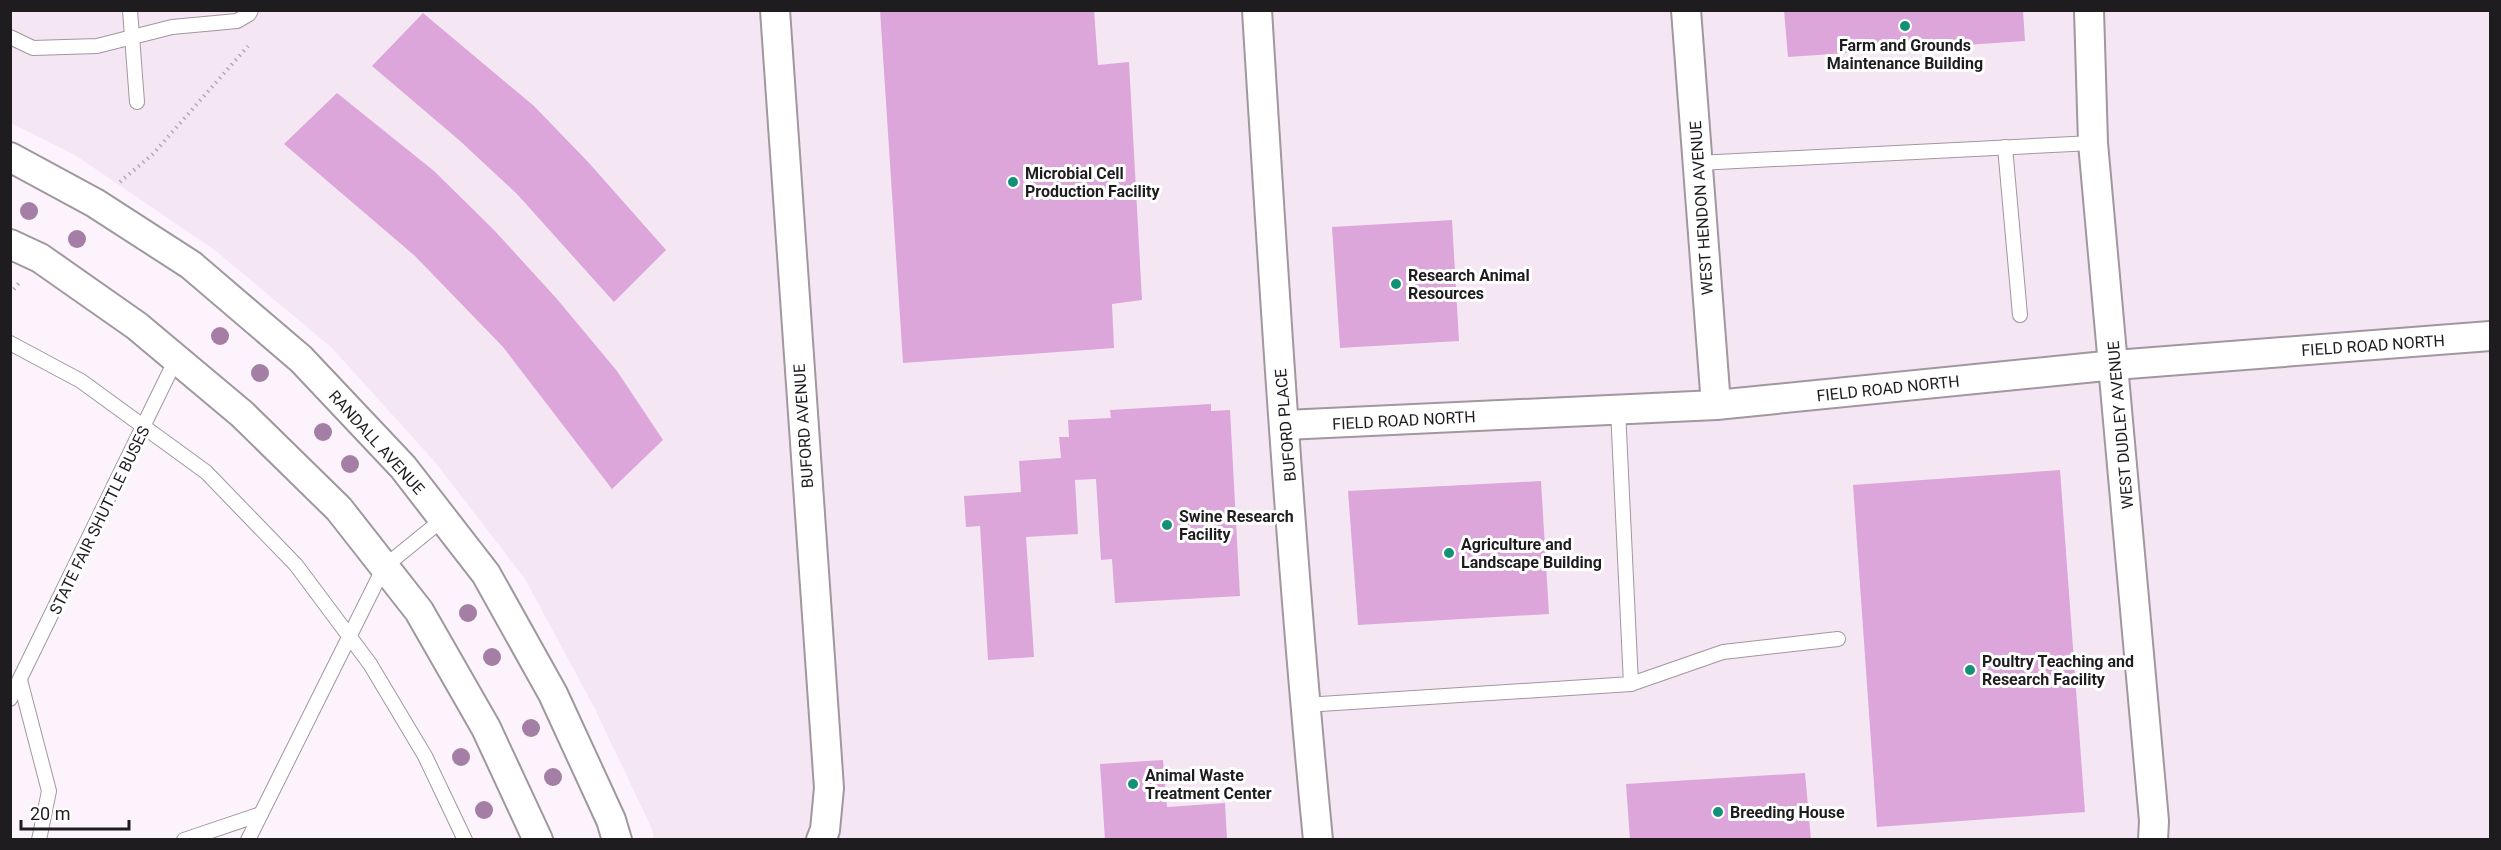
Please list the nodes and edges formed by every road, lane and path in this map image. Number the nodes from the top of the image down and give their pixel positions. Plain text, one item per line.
1 (130, 10) edge
2 (251, 10) edge
3 (775, 10) edge
4 (1257, 10) edge
5 (1686, 10) edge
6 (2089, 10) edge
7 (10, 37) edge
8 (133, 37) junction
9 (255, 37) dead end
10 (137, 102) dead end
11 (2093, 142) junction
12 (2005, 147) junction
13 (10, 157) edge
14 (1698, 163) junction
15 (95, 203) junction
16 (10, 244) edge
17 (40, 258) junction
18 (10, 294) edge
19 (2020, 315) dead end
20 (2490, 336) edge
21 (10, 343) edge
22 (176, 359) junction
23 (2115, 365) junction
24 (1716, 405) junction
25 (1618, 410) junction
26 (1285, 425) junction
27 (144, 427) junction
28 (443, 519) junction
29 (384, 567) junction
30 (350, 636) junction
31 (1838, 639) dead end
32 (20, 680) junction
33 (1631, 684) junction
34 (10, 699) edge
35 (1305, 705) junction
36 (261, 814) junction
37 (39, 840) edge
38 (184, 840) edge
39 (248, 840) edge
40 (465, 840) edge
41 (538, 840) edge
42 (617, 840) edge
43 (821, 840) edge
44 (1318, 840) edge
45 (2152, 840) edge

1 - 8 lane
2 - 8 lane
3 - 43 street, BUFORD AVENUE
4 - 26 street, BUFORD PLACE
5 - 14 street, WEST HENDON AVENUE
6 - 11 street, WEST DUDLEY AVENUE
7 - 8 lane
8 - 10 lane
9 - 15 path
11 - 12 lane
11 - 23 street, WEST DUDLEY AVENUE
12 - 14 lane
12 - 19 lane
13 - 15 street, RANDALL AVENUE
14 - 24 street, WEST HENDON AVENUE
15 - 28 street, RANDALL AVENUE
16 - 17 street
17 - 18 path
17 - 22 street
20 - 23 street, FIELD ROAD NORTH
21 - 27 lane
22 - 27 lane, STATE FAIR SHUTTLE BUSES
22 - 29 street
23 - 24 street, FIELD ROAD NORTH
23 - 45 street, WEST DUDLEY AVENUE
24 - 25 street, FIELD ROAD NORTH
25 - 26 street, FIELD ROAD NORTH
25 - 33 lane
26 - 35 street, BUFORD PLACE
27 - 30 lane
27 - 32 lane, STATE FAIR SHUTTLE BUSES
28 - 29 lane
28 - 42 street, RANDALL AVENUE
29 - 30 lane
29 - 41 street
30 - 36 lane
30 - 40 lane
31 - 33 lane
32 - 34 lane, STATE FAIR SHUTTLE BUSES
32 - 37 lane
33 - 35 lane
35 - 44 street, BUFORD PLACE
36 - 38 lane
36 - 39 lane

